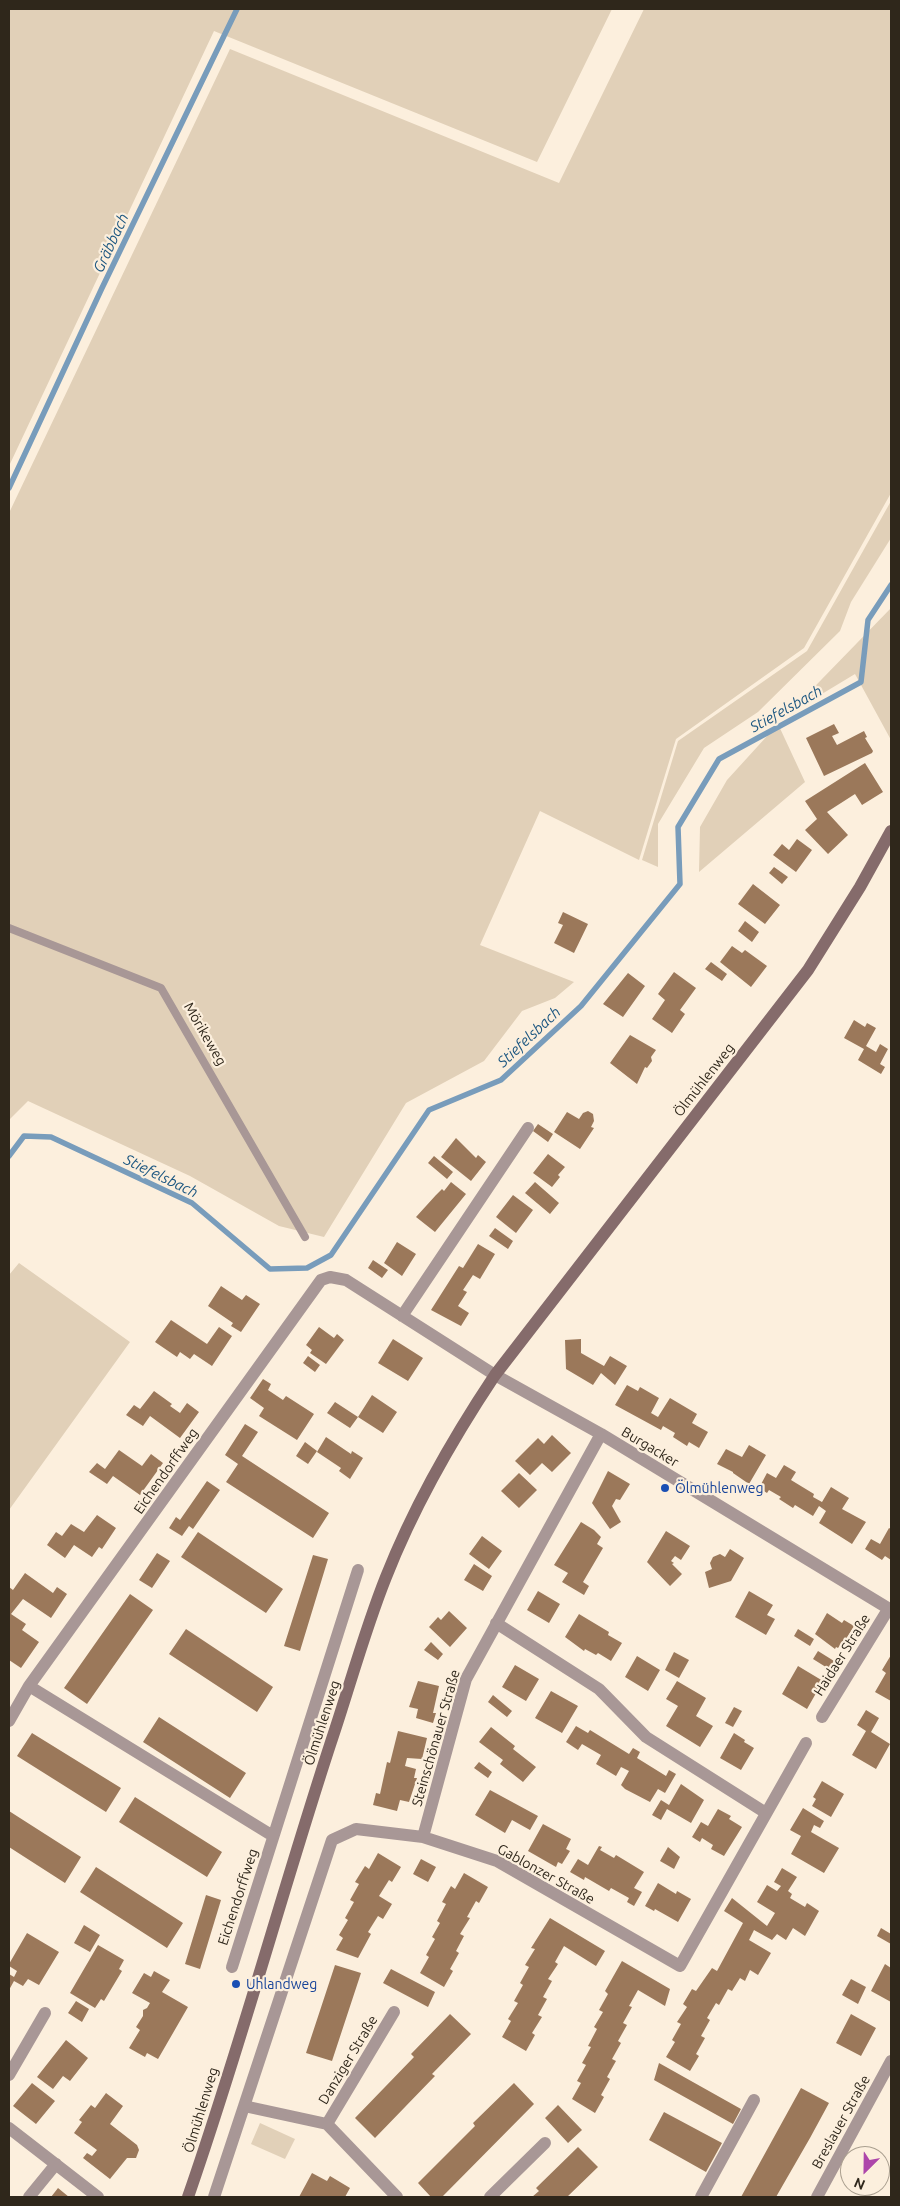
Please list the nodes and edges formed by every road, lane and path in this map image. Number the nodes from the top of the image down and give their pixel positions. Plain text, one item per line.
1 (891, 831) edge
2 (9, 928) edge
3 (528, 1128) dead end
4 (306, 1237) dead end
5 (402, 1316) junction
6 (495, 1375) junction
7 (601, 1434) junction
8 (358, 1570) dead end
9 (890, 1609) edge
10 (496, 1623) junction
11 (29, 1686) junction
12 (822, 1717) dead end
13 (9, 1721) edge
14 (806, 1743) dead end
15 (766, 1812) junction
16 (273, 1836) junction
17 (423, 1837) junction
18 (232, 1967) dead end
19 (394, 2012) dead end
20 (45, 2013) dead end
21 (891, 2061) edge
22 (9, 2075) edge
23 (754, 2100) dead end
24 (244, 2106) junction
25 (326, 2124) junction
26 (9, 2128) edge
27 (545, 2143) dead end
28 (56, 2164) junction
29 (29, 2197) edge
30 (98, 2197) edge
31 (188, 2197) edge
32 (214, 2197) edge
33 (397, 2197) edge
34 (490, 2197) edge
35 (701, 2197) edge
36 (817, 2197) edge

1 - 6 main road, Ölmühlenweg
2 - 4 lane, Mörikeweg
3 - 5 street
5 - 6 street
5 - 11 street, Eichendorffweg
6 - 7 street, Burgacker
6 - 31 main road, Ölmühlenweg
7 - 9 street, Burgacker
7 - 10 street, Steinschönauer Straße
8 - 16 street, Eichendorffweg
9 - 12 street, Haidaer Straße
10 - 15 street
10 - 17 street, Steinschönauer Straße
11 - 13 street, Eichendorffweg
11 - 16 street, Eichendorffweg
14 - 15 street, Gablonzer Straße
15 - 17 street, Gablonzer Straße
16 - 18 street, Eichendorffweg
17 - 24 street, Gablonzer Straße
19 - 25 street, Danziger Straße
20 - 22 street
21 - 36 street, Breslauer Straße
23 - 35 street
24 - 25 street, Danziger Straße
24 - 32 street, Gablonzer Straße
25 - 33 street, Danziger Straße
26 - 28 street
27 - 34 street
28 - 29 street
28 - 30 street

